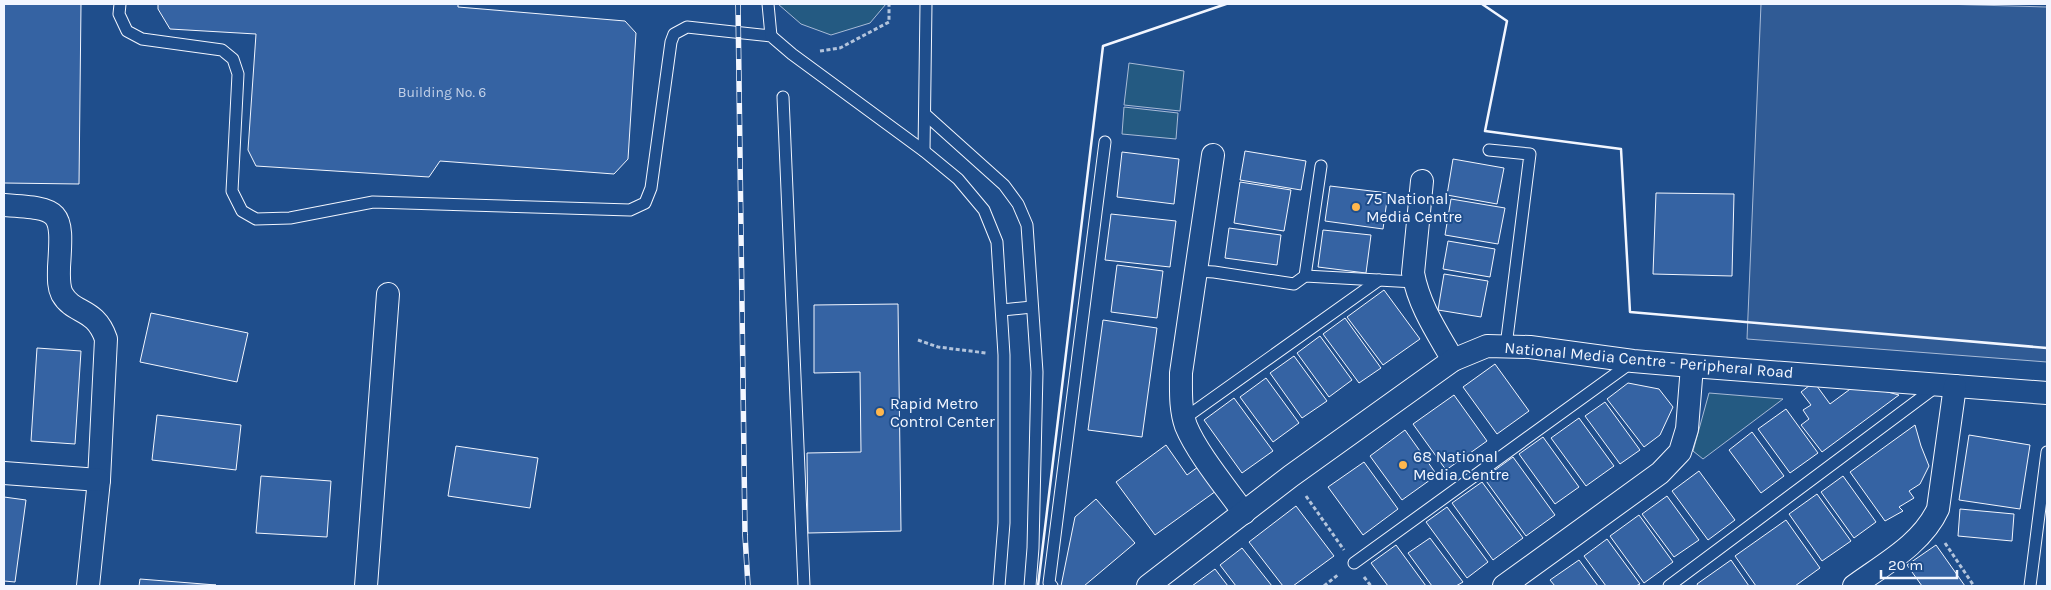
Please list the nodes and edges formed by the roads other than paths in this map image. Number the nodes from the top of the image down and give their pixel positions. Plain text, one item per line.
1 (120, 4) edge
2 (768, 4) edge
3 (926, 4) edge
4 (771, 36) junction
5 (783, 97) dead end
6 (926, 114) junction
7 (1105, 142) dead end
8 (1489, 150) dead end
9 (924, 151) junction
10 (1213, 155) dead end
11 (1321, 166) dead end
12 (1422, 181) dead end
13 (4, 204) edge
14 (1196, 271) junction
15 (1305, 276) junction
16 (1379, 280) junction
17 (1415, 282) junction
18 (388, 294) dead end
19 (1032, 307) junction
20 (1002, 310) junction
21 (1506, 346) junction
22 (1454, 360) junction
23 (1633, 361) junction
24 (1692, 366) junction
25 (1947, 385) junction
26 (2047, 393) edge
27 (1185, 418) junction
28 (2047, 452) edge
29 (4, 473) edge
30 (99, 480) junction
31 (1244, 513) junction
32 (1354, 563) road end
33 (88, 586) edge
34 (366, 586) edge
35 (804, 586) edge
36 (999, 586) edge
37 (1030, 586) edge
38 (1052, 586) edge
39 (1148, 586) edge
40 (1504, 586) edge
41 (1669, 586) edge
42 (1854, 586) edge
43 (2030, 586) edge

1 - 4 lane
2 - 4 lane
3 - 6 lane
4 - 9 lane
5 - 35 lane
6 - 9 lane
6 - 19 lane
7 - 38 lane
8 - 21 lane
9 - 20 lane
10 - 14 street
11 - 15 lane
12 - 17 street
13 - 30 street
14 - 15 lane
14 - 27 street
15 - 16 lane
16 - 17 lane
16 - 27 lane
17 - 22 street
18 - 34 street
19 - 20 lane
19 - 37 lane
20 - 36 lane
21 - 22 street, National Media Centre - Peripheral Road
21 - 23 street, National Media Centre - Peripheral Road
22 - 31 street, National Media Centre - Peripheral Road
23 - 24 street, National Media Centre - Peripheral Road
23 - 32 lane
24 - 25 street, National Media Centre - Peripheral Road
24 - 40 street
25 - 26 street, National Media Centre - Peripheral Road
25 - 41 lane
25 - 42 street
27 - 31 street
28 - 43 lane
29 - 30 street
30 - 33 street
31 - 39 street, National Media Centre - Peripheral Road

